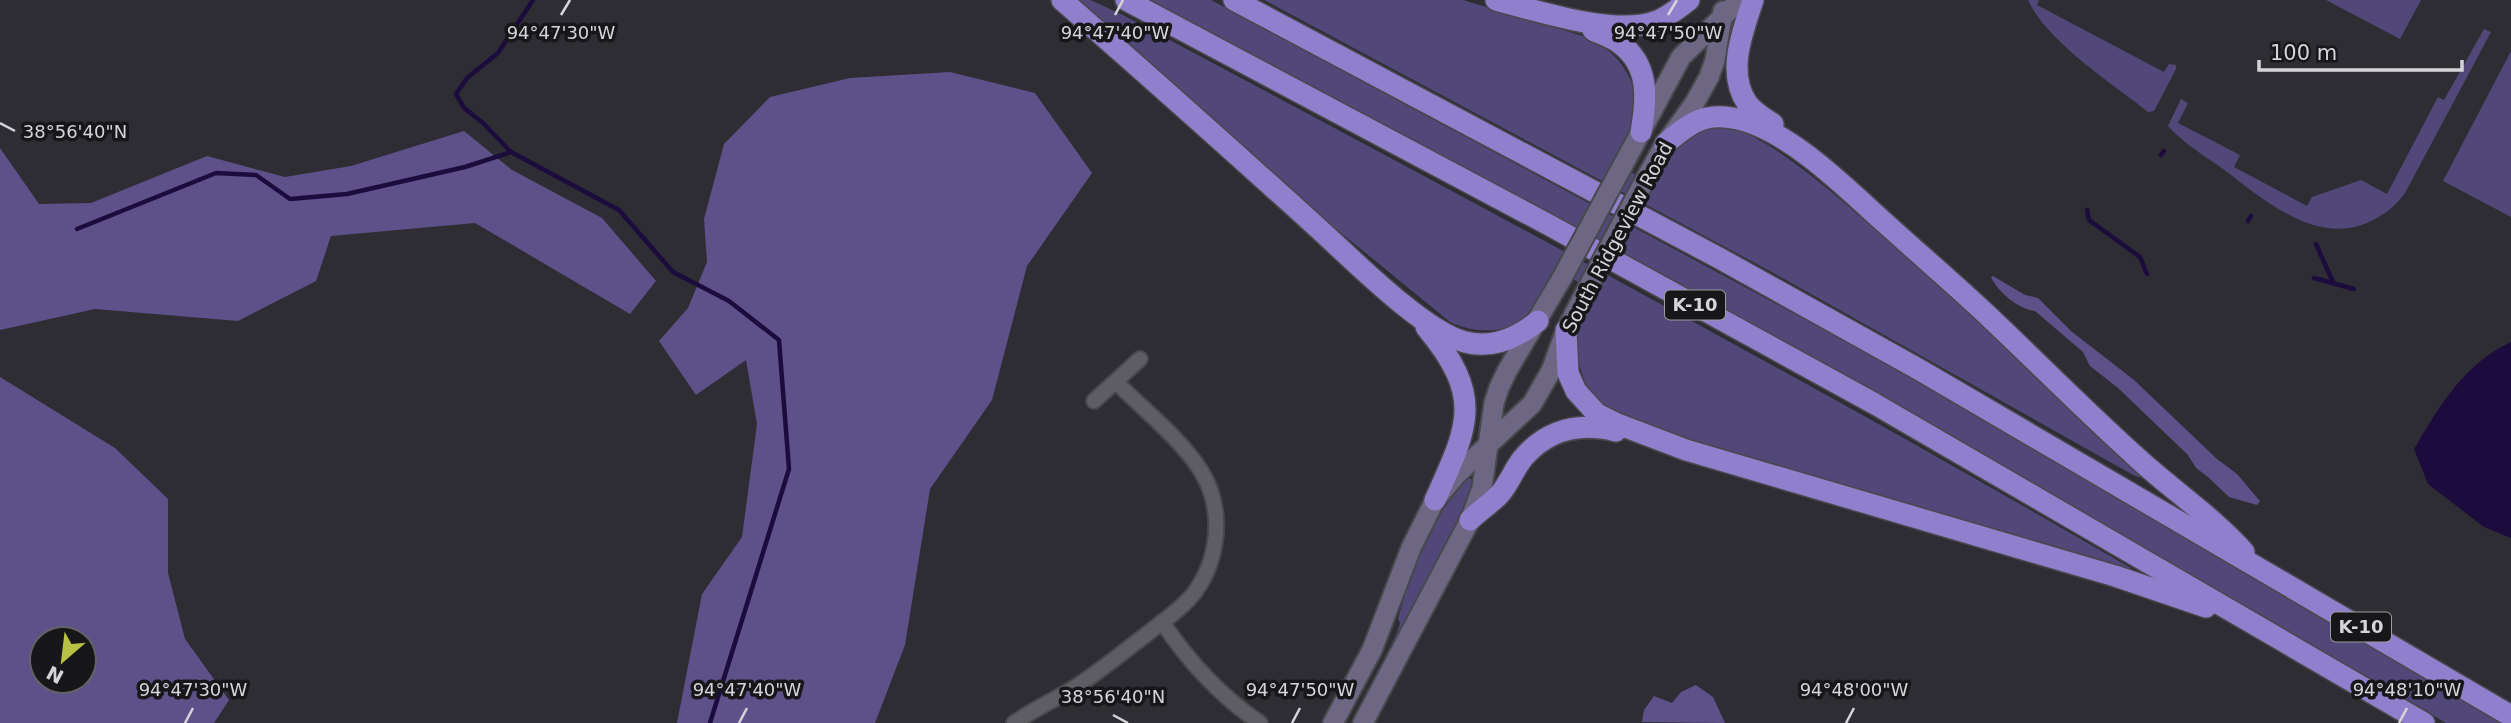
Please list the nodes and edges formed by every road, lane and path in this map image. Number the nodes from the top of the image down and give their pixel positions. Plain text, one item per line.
1 (1062, 0) edge
2 (1126, 0) edge
3 (1234, 0) edge
4 (1496, 0) edge
5 (1689, 0) edge
6 (1740, 0) edge
7 (1753, 0) edge
8 (1724, 8) edge
9 (1555, 16) junction
10 (1641, 132) junction
11 (1785, 139) junction
12 (1665, 145) junction
13 (1405, 305) junction
14 (1538, 321) junction
15 (1566, 330) junction
16 (1140, 359) dead end
17 (1116, 382) junction
18 (1094, 401) dead end
19 (1488, 446) junction
20 (1686, 450) junction
21 (1435, 500) junction
22 (1470, 520) junction
23 (2257, 566) junction
24 (1162, 622) junction
25 (2256, 625) junction
26 (2511, 716) edge
27 (1014, 723) edge
28 (1260, 723) edge
29 (1332, 723) edge
30 (1363, 723) edge
31 (2424, 723) edge

1 - 13 highway
2 - 25 highway, K-10
3 - 23 highway, K-10
4 - 9 highway
5 - 9 highway
6 - 8 main road, South Ridgeview Road
7 - 11 highway
8 - 10 main road, South Ridgeview Road
8 - 12 main road, South Ridgeview Road
9 - 10 highway
10 - 14 main road, South Ridgeview Road, bridge
11 - 12 highway
11 - 23 highway
12 - 15 main road, South Ridgeview Road, bridge
13 - 14 highway
13 - 21 highway
14 - 19 main road, South Ridgeview Road
15 - 19 main road, South Ridgeview Road
15 - 20 highway
16 - 17 street
17 - 18 street
17 - 24 street
19 - 21 main road, South Ridgeview Road
19 - 22 main road, South Ridgeview Road
20 - 22 highway
20 - 25 highway
21 - 29 main road, South Ridgeview Road
22 - 30 main road, South Ridgeview Road
23 - 26 highway, K-10
24 - 27 street
24 - 28 street
25 - 31 highway, K-10

